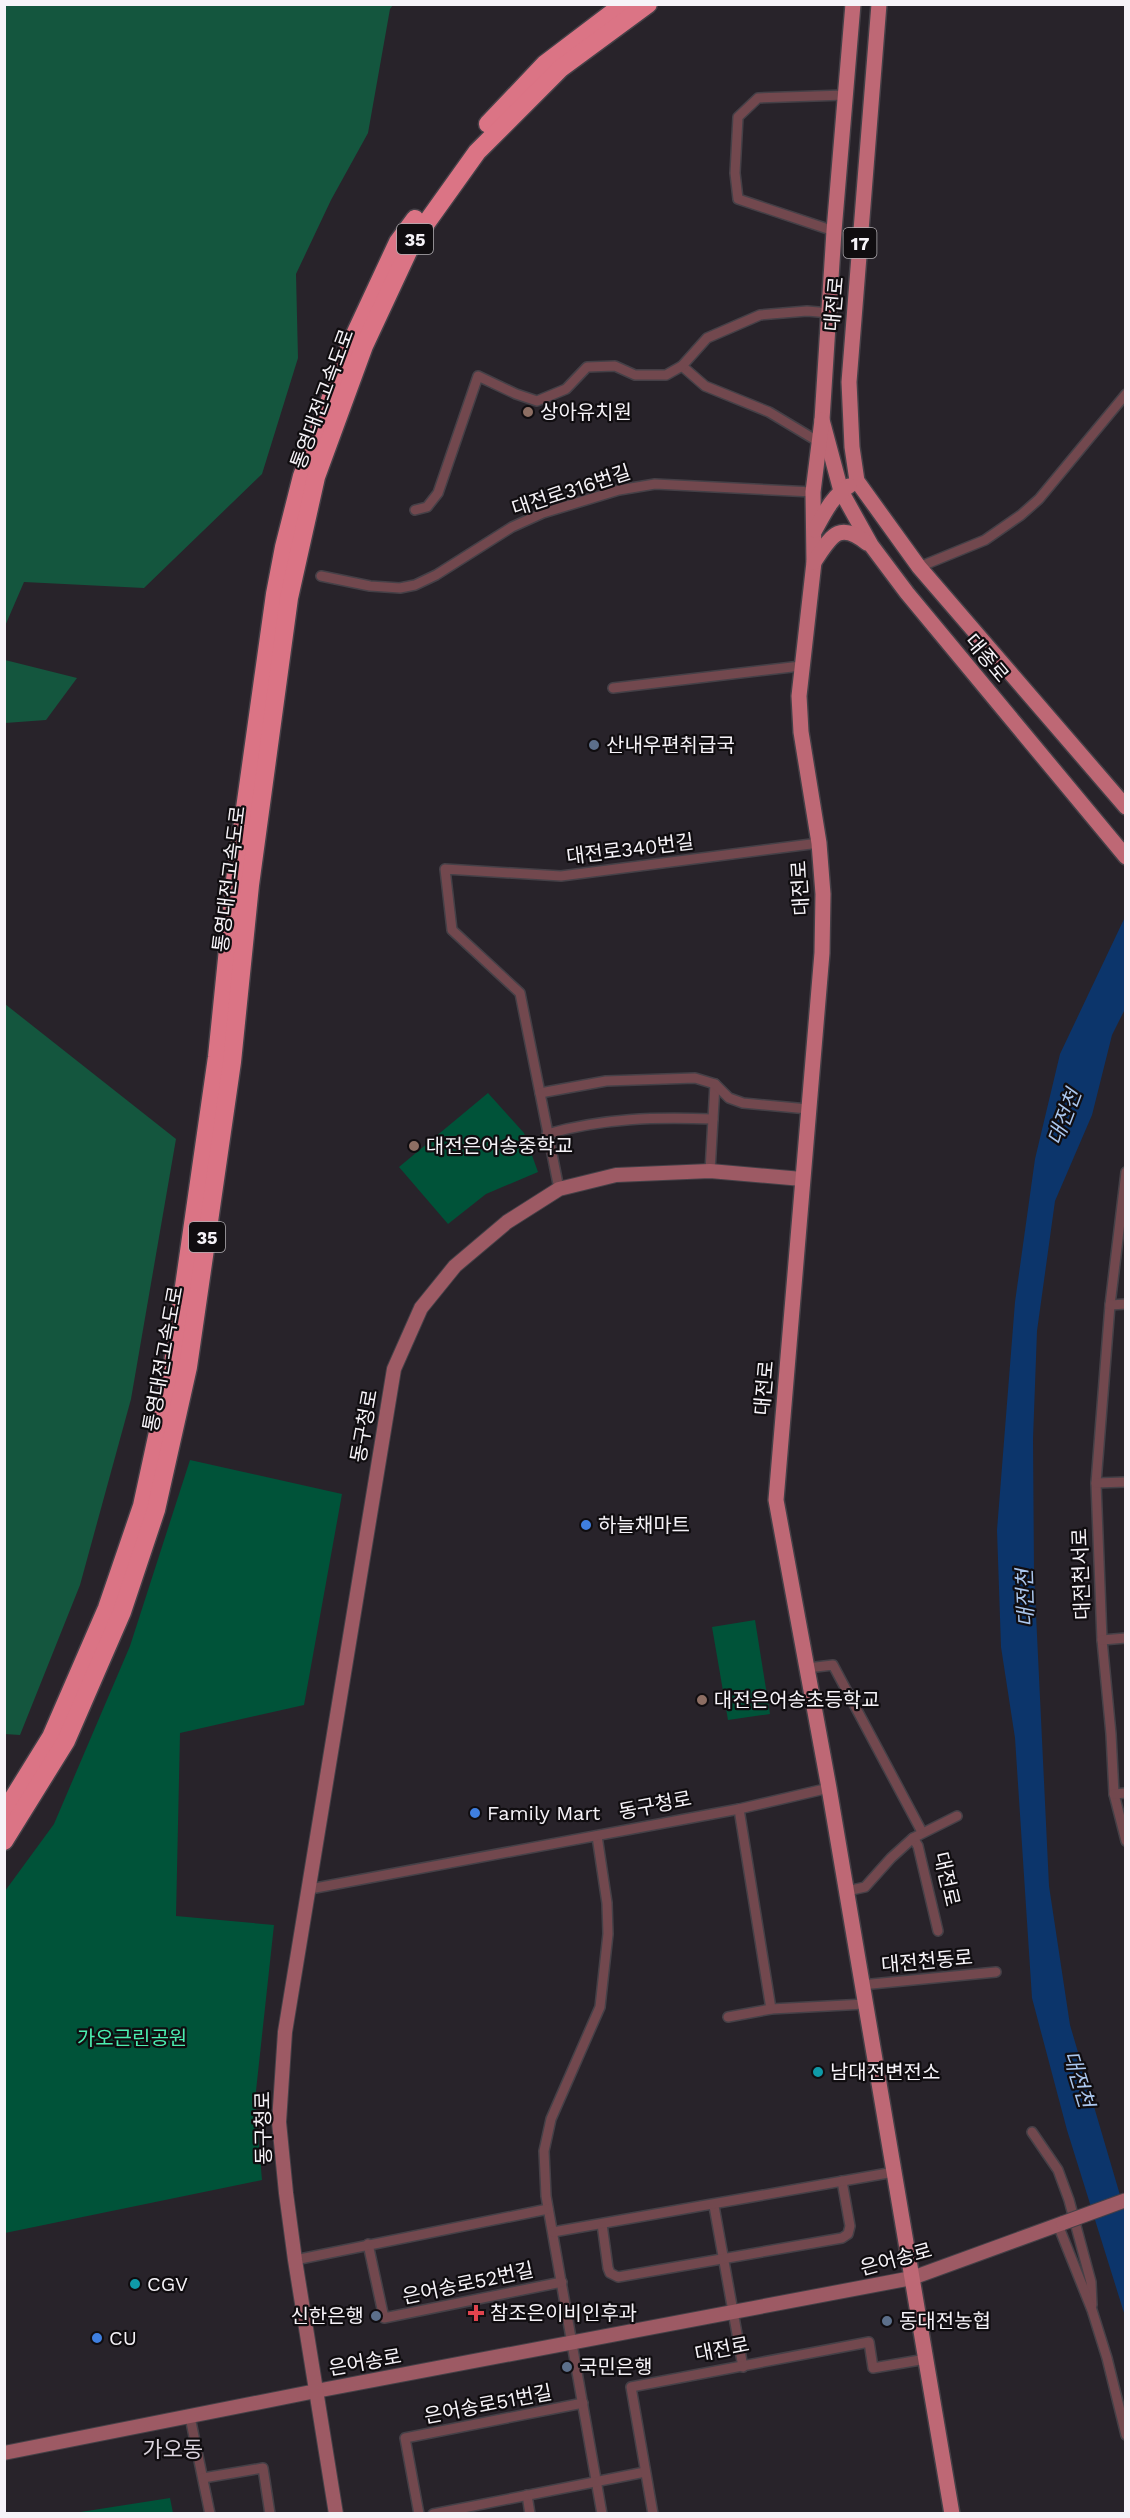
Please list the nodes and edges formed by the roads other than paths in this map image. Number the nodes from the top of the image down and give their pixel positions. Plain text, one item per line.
1 (624, 4) edge
2 (648, 4) edge
3 (853, 4) edge
4 (879, 4) edge
5 (845, 95) junction
6 (834, 231) junction
7 (830, 313) junction
8 (682, 366) junction
9 (1125, 394) edge
10 (822, 420) junction
11 (819, 442) junction
12 (857, 482) junction
13 (841, 491) junction
14 (813, 492) junction
15 (415, 510) dead end
16 (813, 533) junction
17 (871, 545) junction
18 (291, 549) junction
19 (814, 562) junction
20 (919, 567) junction
21 (321, 576) dead end
22 (282, 596) junction
23 (801, 666) junction
24 (613, 688) dead end
25 (1125, 807) edge
26 (819, 843) junction
27 (1125, 857) edge
28 (715, 1084) junction
29 (540, 1093) junction
30 (807, 1109) junction
31 (713, 1119) junction
32 (547, 1134) junction
33 (710, 1171) junction
34 (1125, 1172) edge
35 (802, 1179) junction
36 (559, 1189) junction
37 (1125, 1304) edge
38 (1110, 1305) junction
39 (1125, 1482) edge
40 (1096, 1483) junction
41 (1125, 1638) edge
42 (1102, 1640) junction
43 (807, 1668) junction
44 (829, 1788) junction
45 (1125, 1793) edge
46 (1114, 1794) junction
47 (739, 1809) junction
48 (4, 1813) edge
49 (957, 1816) dead end
50 (922, 1832) junction
51 (597, 1836) junction
52 (913, 1838) junction
53 (4, 1841) edge
54 (1125, 1841) edge
55 (310, 1889) junction
56 (847, 1892) junction
57 (938, 1931) dead end
58 (996, 1972) dead end
59 (861, 1985) junction
60 (865, 2004) junction
61 (771, 2009) junction
62 (728, 2017) dead end
63 (1032, 2132) dead end
64 (894, 2172) junction
65 (842, 2181) junction
66 (1125, 2200) edge
67 (714, 2206) junction
68 (548, 2209) junction
69 (602, 2224) junction
70 (1061, 2224) junction
71 (553, 2232) junction
72 (368, 2244) junction
73 (724, 2259) junction
74 (295, 2260) junction
75 (912, 2278) junction
76 (562, 2282) junction
77 (1092, 2310) junction
78 (734, 2313) junction
79 (574, 2344) junction
80 (926, 2360) junction
81 (743, 2367) junction
82 (316, 2391) junction
83 (583, 2403) junction
84 (190, 2417) junction
85 (1125, 2435) edge
86 (4, 2453) edge
87 (645, 2472) junction
88 (203, 2478) junction
89 (597, 2481) junction
90 (527, 2495) junction
91 (470, 2510) edge
92 (210, 2514) edge
93 (270, 2514) edge
94 (336, 2514) edge
95 (419, 2514) edge
96 (433, 2514) edge
97 (530, 2514) edge
98 (602, 2514) edge
99 (653, 2514) edge
100 (952, 2514) edge

1 - 18 highway, 통영대전고속도로 / 35
2 - 18 highway, 통영대전고속도로 / 35
3 - 5 main road, 대전로 / 17
4 - 12 main road, 대전로 / 17
5 - 6 main road, 대전로 / 17
5 - 6 street
6 - 7 main road, 대전로 / 17
7 - 8 street
7 - 10 main road, 대전로 / 17
8 - 11 street
8 - 15 street
9 - 20 street
10 - 11 main road, 대전로
10 - 13 main road, 대전로 / 17
11 - 14 main road, 대전로
12 - 13 main road
12 - 20 main road, 대종로 / 17
13 - 16 main road
13 - 17 main road, 대종로 / 17
14 - 16 main road, 대전로
14 - 21 street, 대전로316번길
16 - 19 main road, 대전로
17 - 19 main road
17 - 27 main road, 대종로 / 17
18 - 22 highway, 통영대전고속도로 / 35
19 - 23 main road, 대전로
20 - 25 main road, 대종로 / 17
22 - 48 highway, 통영대전고속도로 / 35
22 - 53 highway, 통영대전고속도로 / 35
23 - 24 street
23 - 26 main road, 대전로
26 - 29 street, 대전로340번길
26 - 30 main road, 대전로
28 - 29 street
28 - 30 street
28 - 31 street
29 - 32 street
30 - 35 main road, 대전로
31 - 32 street
31 - 33 street
32 - 36 street
33 - 35 main road, 동구청로
33 - 36 main road, 동구청로
34 - 38 street, 대전천서로
35 - 43 main road, 대전로
36 - 55 main road, 동구청로
37 - 38 street
38 - 40 street, 대전천서로
39 - 40 street
40 - 42 street, 대전천서로
41 - 42 street
42 - 46 street, 대전천서로
43 - 44 main road, 대전로
43 - 50 street, 대전로
44 - 47 street, 동구청로
44 - 56 main road, 대전로
45 - 46 street
46 - 54 street, 대전천서로
47 - 51 street, 동구청로
47 - 61 street
49 - 50 street, 대전로
50 - 52 street, 대전로
51 - 55 street, 동구청로
51 - 68 street, 은어송로52번길
52 - 56 street, 대전로
52 - 57 street, 대전로
55 - 74 main road, 동구청로
56 - 59 main road, 대전로
58 - 59 street, 대전천동로
59 - 60 main road, 대전로
60 - 61 street
60 - 64 main road, 대전로
61 - 62 street
63 - 77 street
64 - 65 street
64 - 75 main road, 대전로
65 - 67 street
65 - 73 street, 은어송로
66 - 70 main road, 은어송로, bridge
67 - 69 street
67 - 73 street
68 - 71 street, 은어송로52번길
68 - 72 street
69 - 71 street
69 - 73 street, 은어송로
70 - 75 main road, 은어송로
70 - 77 street
71 - 76 street, 은어송로52번길
72 - 74 street
72 - 76 street, 은어송로52번길
73 - 78 street
74 - 82 main road, 동구청로
75 - 78 main road, 은어송로
75 - 80 main road, 대전로
76 - 79 street, 은어송로52번길
77 - 85 street
78 - 79 main road, 은어송로
78 - 81 street
79 - 82 main road, 은어송로
79 - 83 street, 은어송로51번길
80 - 81 street, 대전로
80 - 100 main road, 대전로
81 - 87 street, 대전로
82 - 84 main road, 은어송로
82 - 94 main road, 동구청로
83 - 89 street, 은어송로51번길
83 - 95 street, 은어송로51번길
84 - 86 main road, 은어송로
84 - 88 street
87 - 89 street
87 - 99 street, 대전로
88 - 92 street
88 - 93 street
89 - 90 street
89 - 98 street, 은어송로51번길
90 - 91 street
90 - 97 street
91 - 96 street

